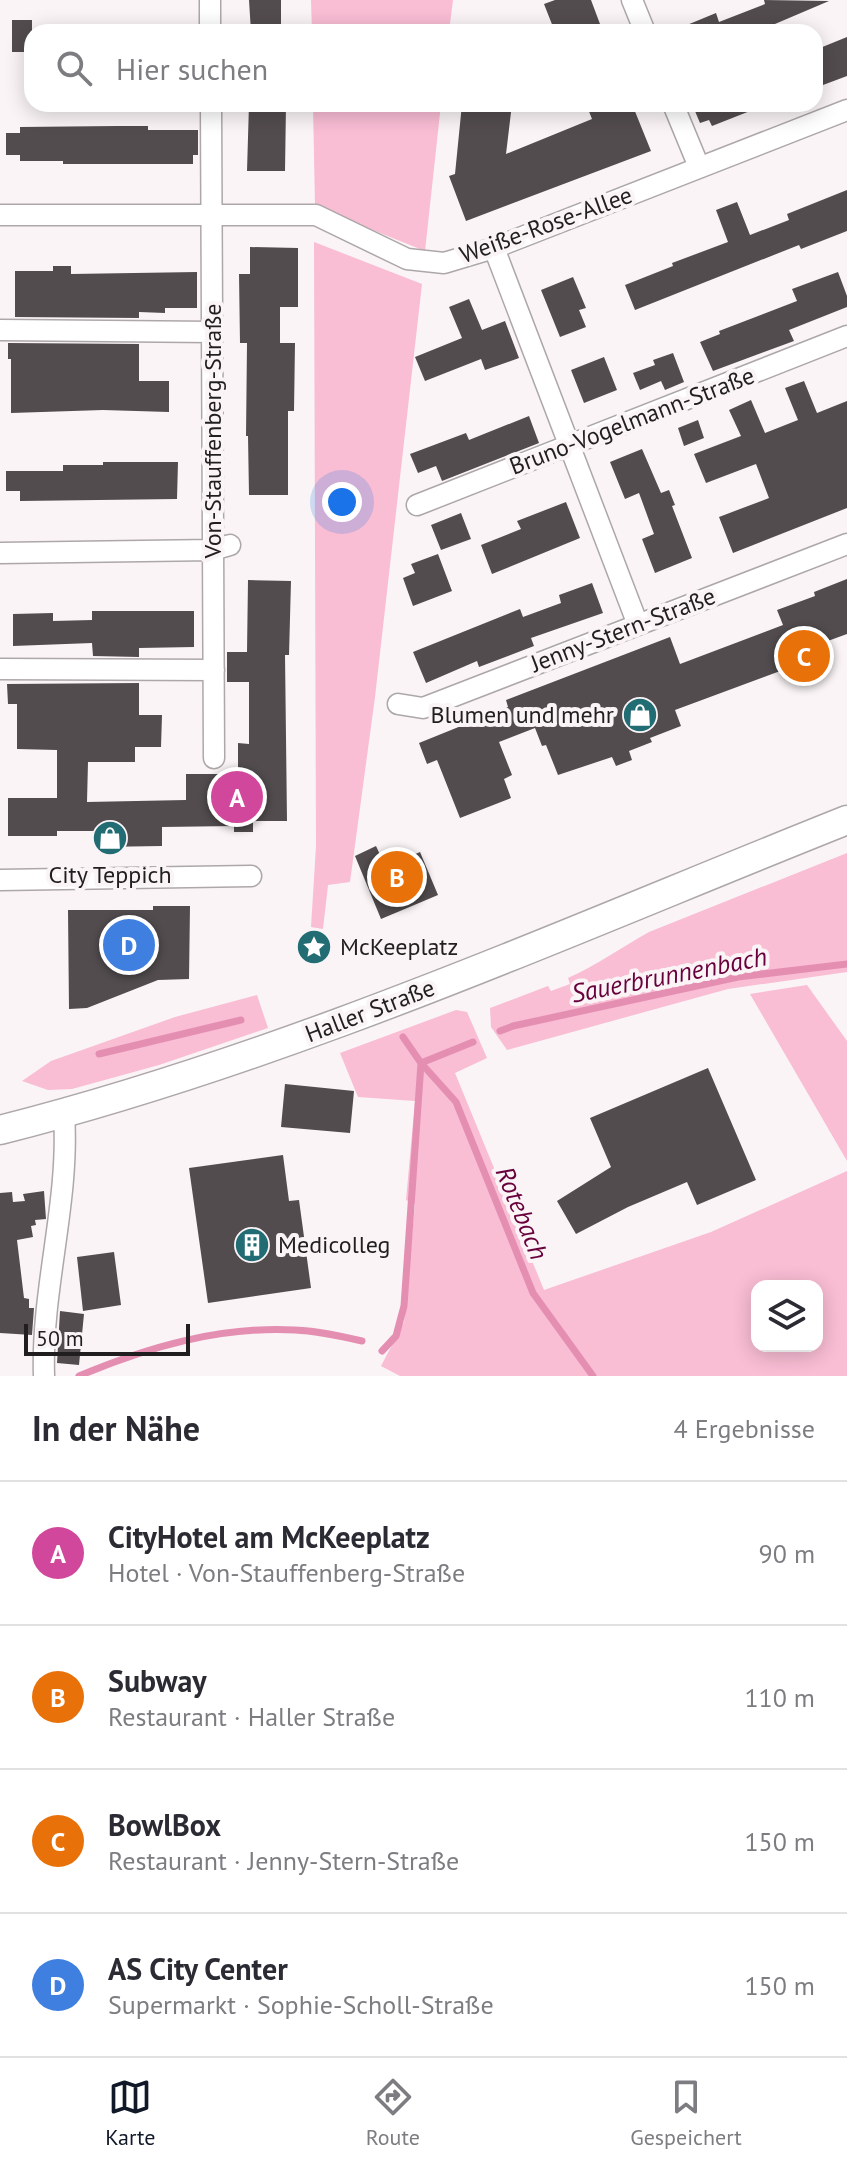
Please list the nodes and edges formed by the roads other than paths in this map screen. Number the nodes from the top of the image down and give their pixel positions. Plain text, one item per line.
1 (210, 0) edge
2 (632, 0) edge
3 (210, 24) edge
4 (642, 24) edge
5 (847, 110) edge
6 (211, 112) edge
7 (676, 112) edge
8 (699, 167) junction
9 (0, 215) edge
10 (211, 215) junction
11 (494, 248) junction
12 (0, 330) edge
13 (212, 332) junction
14 (847, 336) edge
15 (569, 446) junction
16 (417, 505) dead end
17 (847, 544) edge
18 (222, 547) junction
19 (0, 553) edge
20 (638, 625) junction
21 (0, 669) edge
22 (214, 670) junction
23 (398, 704) dead end
24 (214, 758) dead end
25 (847, 820) edge
26 (251, 876) dead end
27 (0, 880) edge
28 (64, 1114) junction
29 (0, 1130) edge
30 (44, 1376) edge

1 - 3 street
2 - 4 street
5 - 8 street, Weiße-Rose-Allee
6 - 10 street, Von-Stauffenberg-Straße
7 - 8 street
8 - 11 street, Weiße-Rose-Allee
9 - 10 street, Weiße-Rose-Allee
10 - 11 street, Weiße-Rose-Allee
10 - 13 street, Von-Stauffenberg-Straße
11 - 15 street
12 - 13 street
13 - 18 street, Von-Stauffenberg-Straße
14 - 15 street, Bruno-Vogelmann-Straße
15 - 16 street, Bruno-Vogelmann-Straße
15 - 20 street
17 - 20 street, Jenny-Stern-Straße
18 - 19 street
18 - 22 street, Von-Stauffenberg-Straße
20 - 23 street, Jenny-Stern-Straße
21 - 22 street
22 - 24 street, Von-Stauffenberg-Straße
25 - 28 main road, Haller Straße
26 - 27 street
28 - 29 main road, Haller Straße
28 - 30 street

